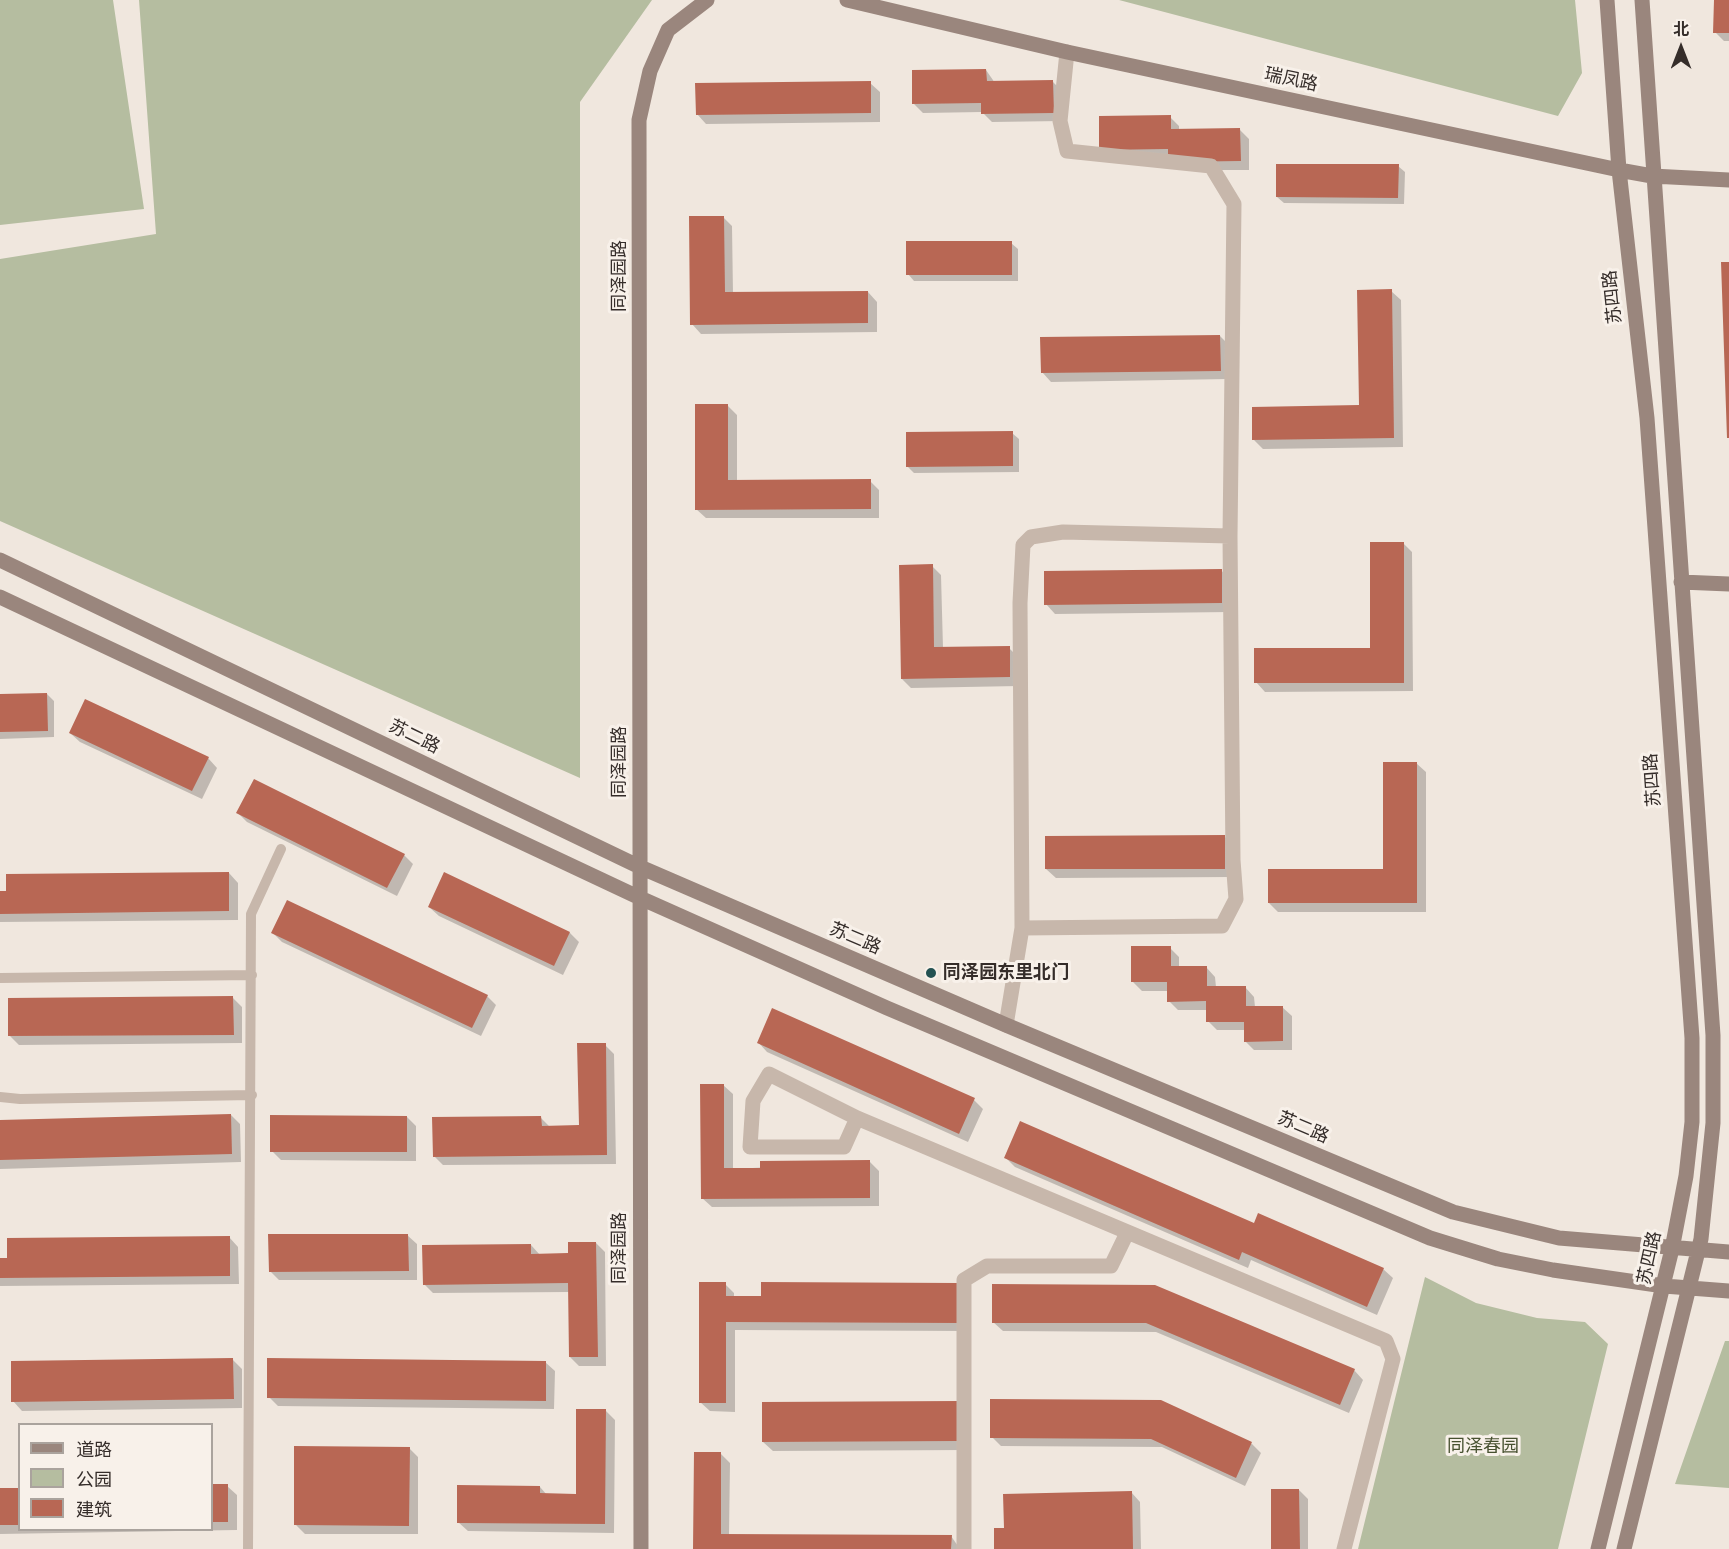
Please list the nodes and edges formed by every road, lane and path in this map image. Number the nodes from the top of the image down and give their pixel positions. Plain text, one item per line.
1 (707, 0) edge
2 (847, 0) edge
3 (1607, 0) edge
4 (1642, 0) edge
5 (1067, 51) junction
6 (1619, 170) junction
7 (1652, 176) junction
8 (1729, 180) edge
9 (1230, 536) junction
10 (0, 560) edge
11 (1681, 582) junction
12 (1729, 584) edge
13 (0, 597) edge
14 (281, 849) dead end
15 (640, 867) junction
16 (638, 897) junction
17 (1022, 927) junction
18 (252, 975) junction
19 (0, 978) edge
20 (1006, 1025) junction
21 (252, 1095) junction
22 (0, 1097) edge
23 (857, 1118) junction
24 (1127, 1233) junction
25 (1672, 1249) junction
26 (1698, 1251) junction
27 (1729, 1252) edge
28 (1664, 1286) junction
29 (1688, 1289) junction
30 (1729, 1290) edge
31 (248, 1549) edge
32 (641, 1549) edge
33 (964, 1549) edge
34 (1344, 1549) edge
35 (1598, 1549) edge
36 (1624, 1549) edge

1 - 15 street, 同泽园路
2 - 5 street, 瑞凤路
3 - 6 street, 苏四路
4 - 7 street
5 - 6 street, 瑞凤路
5 - 9 street
6 - 7 street, 瑞凤路
6 - 25 street, 苏四路
7 - 8 street, 瑞凤路
7 - 11 street
9 - 17 street
9 - 17 street
10 - 15 street, 苏二路
11 - 12 street
11 - 26 street
13 - 16 street
14 - 18 lane
15 - 16 street, 同泽园路
15 - 20 street, 苏二路
16 - 28 street
16 - 32 street, 同泽园路
17 - 20 street
18 - 19 lane
18 - 21 lane
20 - 25 street, 苏二路
21 - 22 lane
21 - 31 lane
23 - 23 street
23 - 24 street
24 - 33 street
24 - 34 street
25 - 26 street, 苏二路
25 - 28 street, 苏四路
26 - 27 street, 苏二路
26 - 29 street
28 - 29 street
28 - 35 street, 苏四路
29 - 30 street
29 - 36 street

